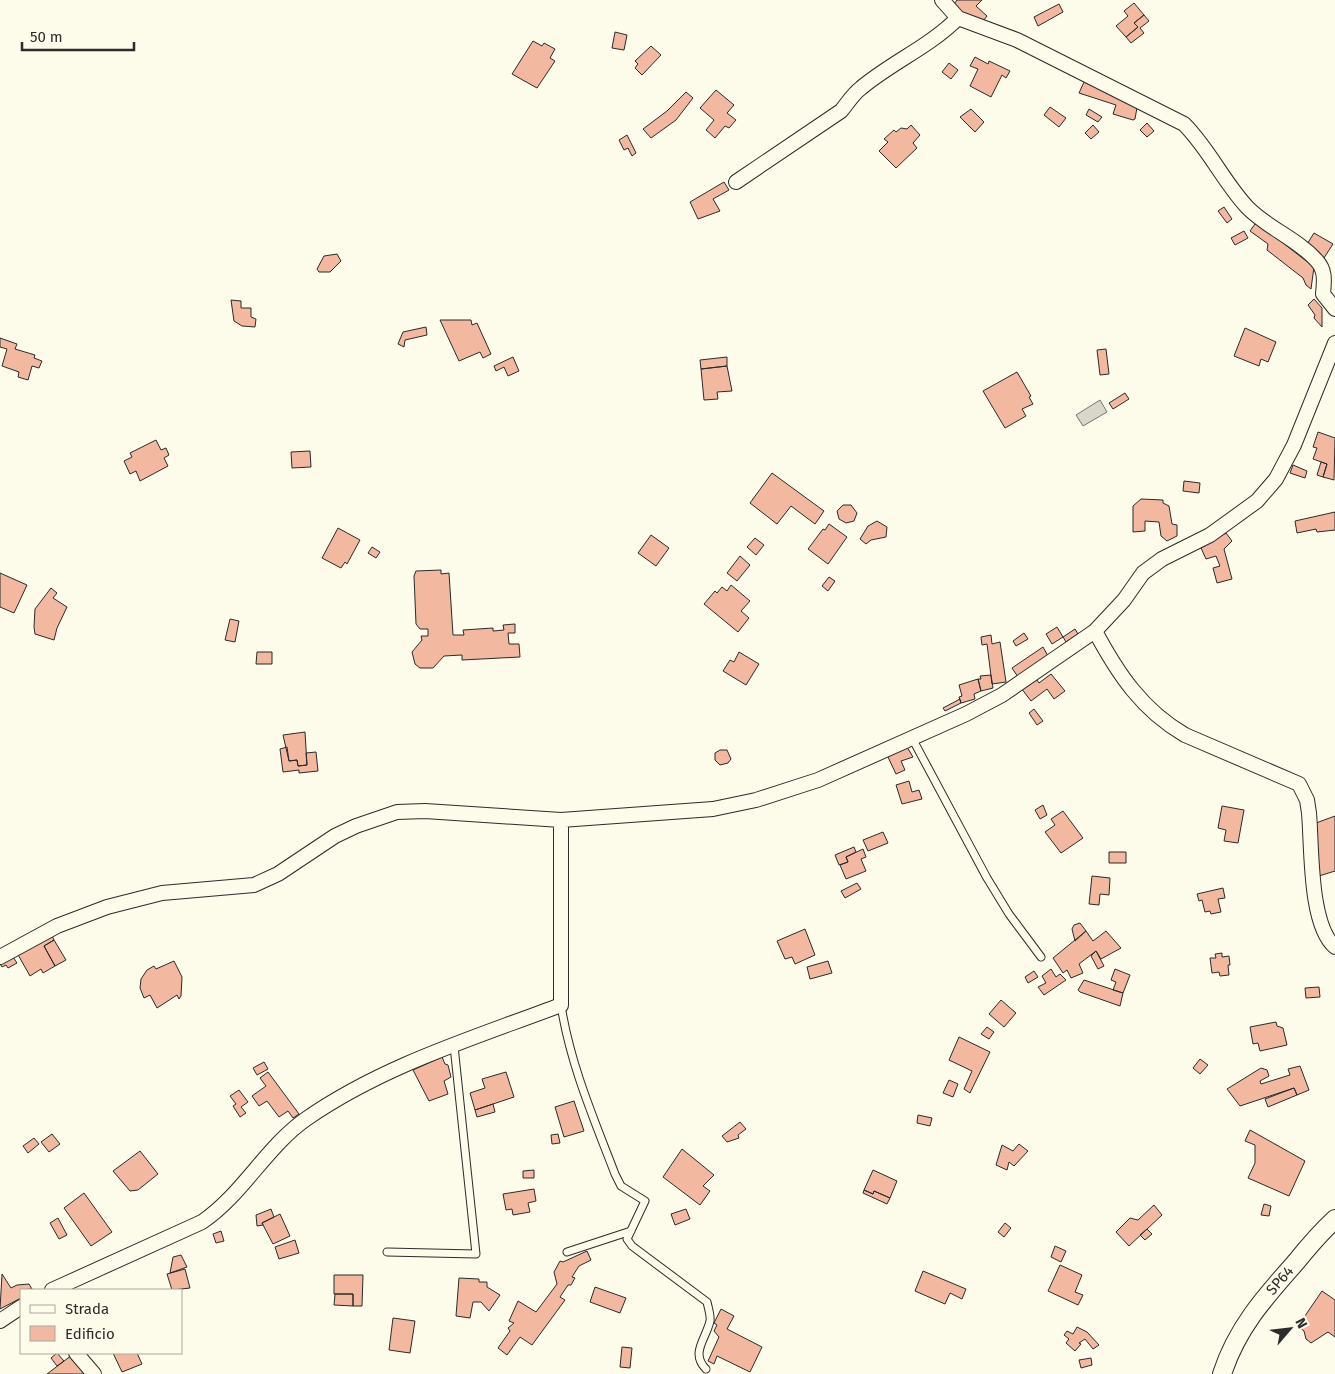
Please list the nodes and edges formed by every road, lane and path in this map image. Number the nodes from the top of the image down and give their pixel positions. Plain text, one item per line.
1 (942, 0) edge
2 (958, 18) junction
3 (736, 182) dead end
4 (1335, 309) edge
5 (1335, 343) edge
6 (1096, 631) junction
7 (912, 738) junction
8 (560, 820) junction
9 (1335, 947) edge
10 (0, 957) edge
11 (1041, 957) dead end
12 (561, 1005) junction
13 (454, 1046) junction
14 (1335, 1219) edge
15 (631, 1232) junction
16 (387, 1252) dead end
17 (567, 1252) dead end
18 (54, 1289) edge
19 (20, 1309) edge
20 (0, 1321) edge
21 (77, 1354) edge
22 (706, 1369) dead end
23 (94, 1374) edge
24 (1222, 1374) edge

1 - 2 street
2 - 3 street
2 - 4 street
5 - 6 street
6 - 7 street
6 - 9 street
7 - 8 street
7 - 11 lane
8 - 10 street
8 - 12 street
12 - 13 street
12 - 15 lane
13 - 16 lane
13 - 18 street
14 - 24 street, SP64 / SP64
15 - 17 lane
15 - 22 lane
19 - 20 street
21 - 23 street

